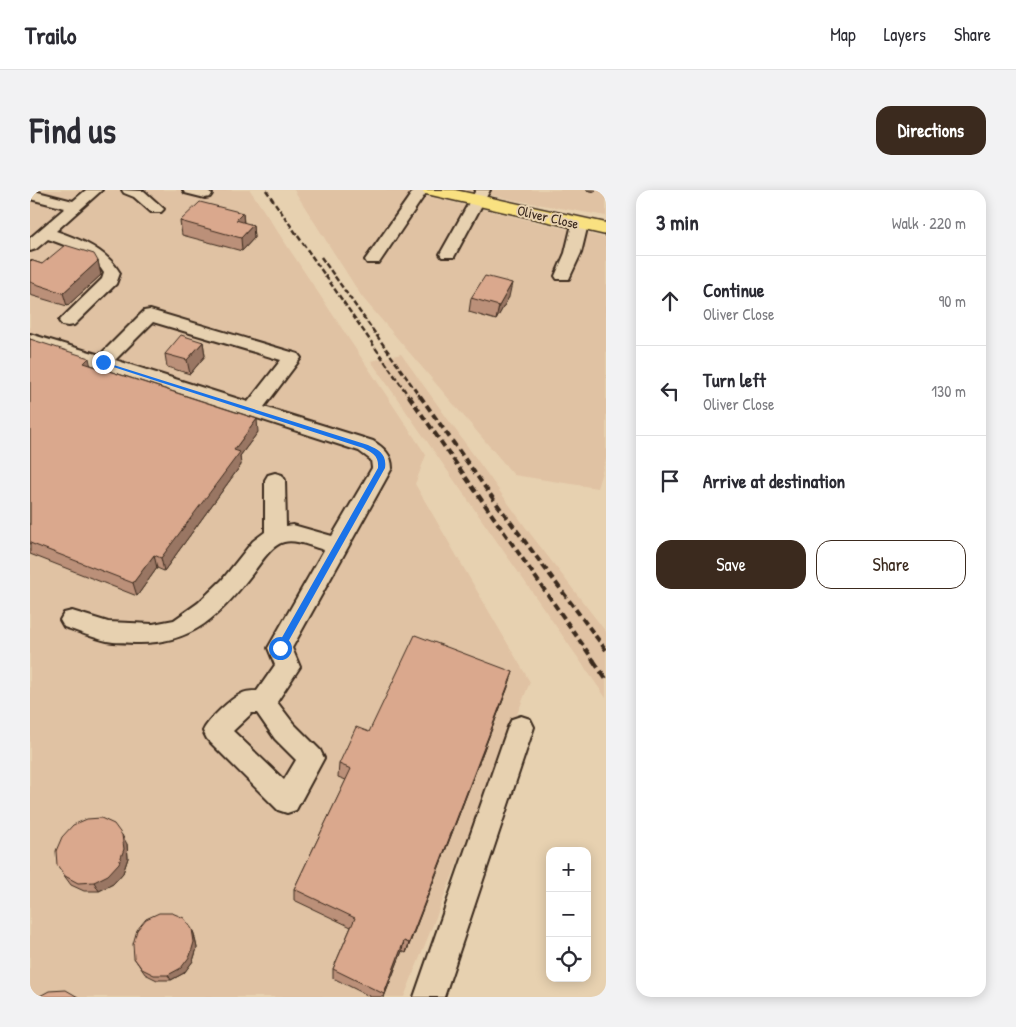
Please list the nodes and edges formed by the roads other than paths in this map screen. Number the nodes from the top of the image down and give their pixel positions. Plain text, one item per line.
1 (95, 190) edge
2 (129, 190) edge
3 (190, 190) edge
4 (421, 190) edge
5 (431, 190) edge
6 (30, 194) edge
7 (205, 194) dead end
8 (480, 195) edge
9 (75, 206) junction
10 (156, 209) dead end
11 (580, 224) junction
12 (606, 228) edge
13 (46, 232) junction
14 (30, 246) edge
15 (448, 254) dead end
16 (373, 260) dead end
17 (563, 276) dead end
18 (68, 321) dead end
19 (30, 339) edge
20 (103, 362) junction
21 (252, 410) junction
22 (275, 480) dead end
23 (276, 535) junction
24 (338, 546) junction
25 (72, 620) dead end
26 (263, 702) dead end
27 (521, 727) dead end
28 (429, 997) edge

1 - 9 street
2 - 10 street
3 - 7 street
4 - 16 street
5 - 8 main road, Oliver Close
6 - 9 street
8 - 11 main road, Oliver Close
8 - 15 street
9 - 13 street
11 - 12 main road, Oliver Close
11 - 17 street
13 - 14 street
13 - 18 street
19 - 20 street
20 - 21 street
20 - 21 street
21 - 24 street
22 - 23 street
23 - 24 street
23 - 25 street
24 - 26 street
27 - 28 street

